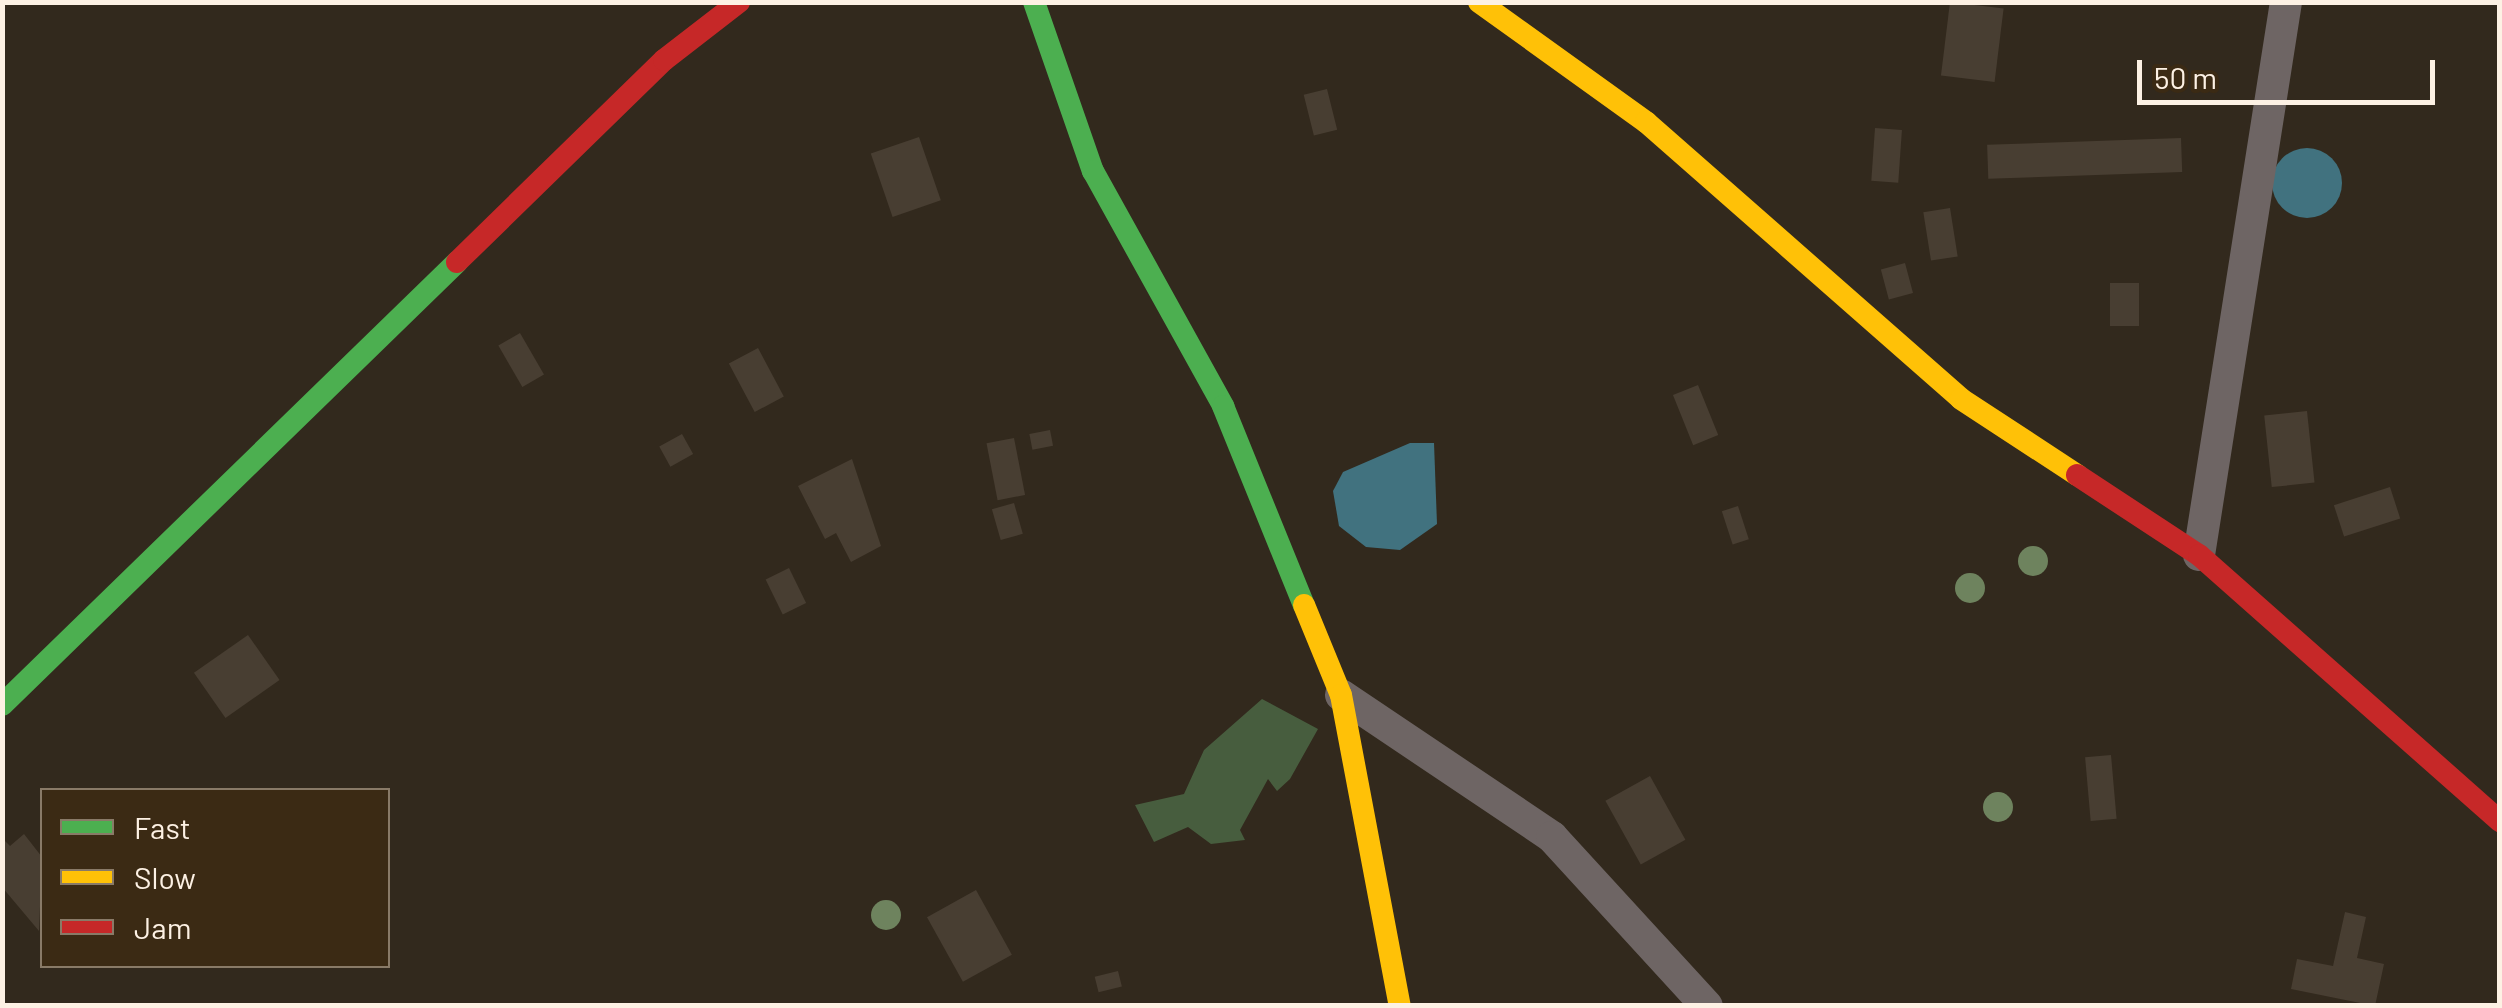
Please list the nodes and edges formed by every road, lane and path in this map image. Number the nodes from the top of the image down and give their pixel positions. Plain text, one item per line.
1 (739, 2) edge
2 (1034, 2) edge
3 (1480, 2) edge
4 (2286, 2) edge
5 (2198, 555) junction
6 (1341, 695) junction
7 (4, 700) edge
8 (2500, 820) edge
9 (1400, 1006) edge
10 (1707, 1006) edge

1 - 7 street
2 - 6 street
3 - 5 street
4 - 5 street
5 - 8 street
6 - 9 street
6 - 10 street

